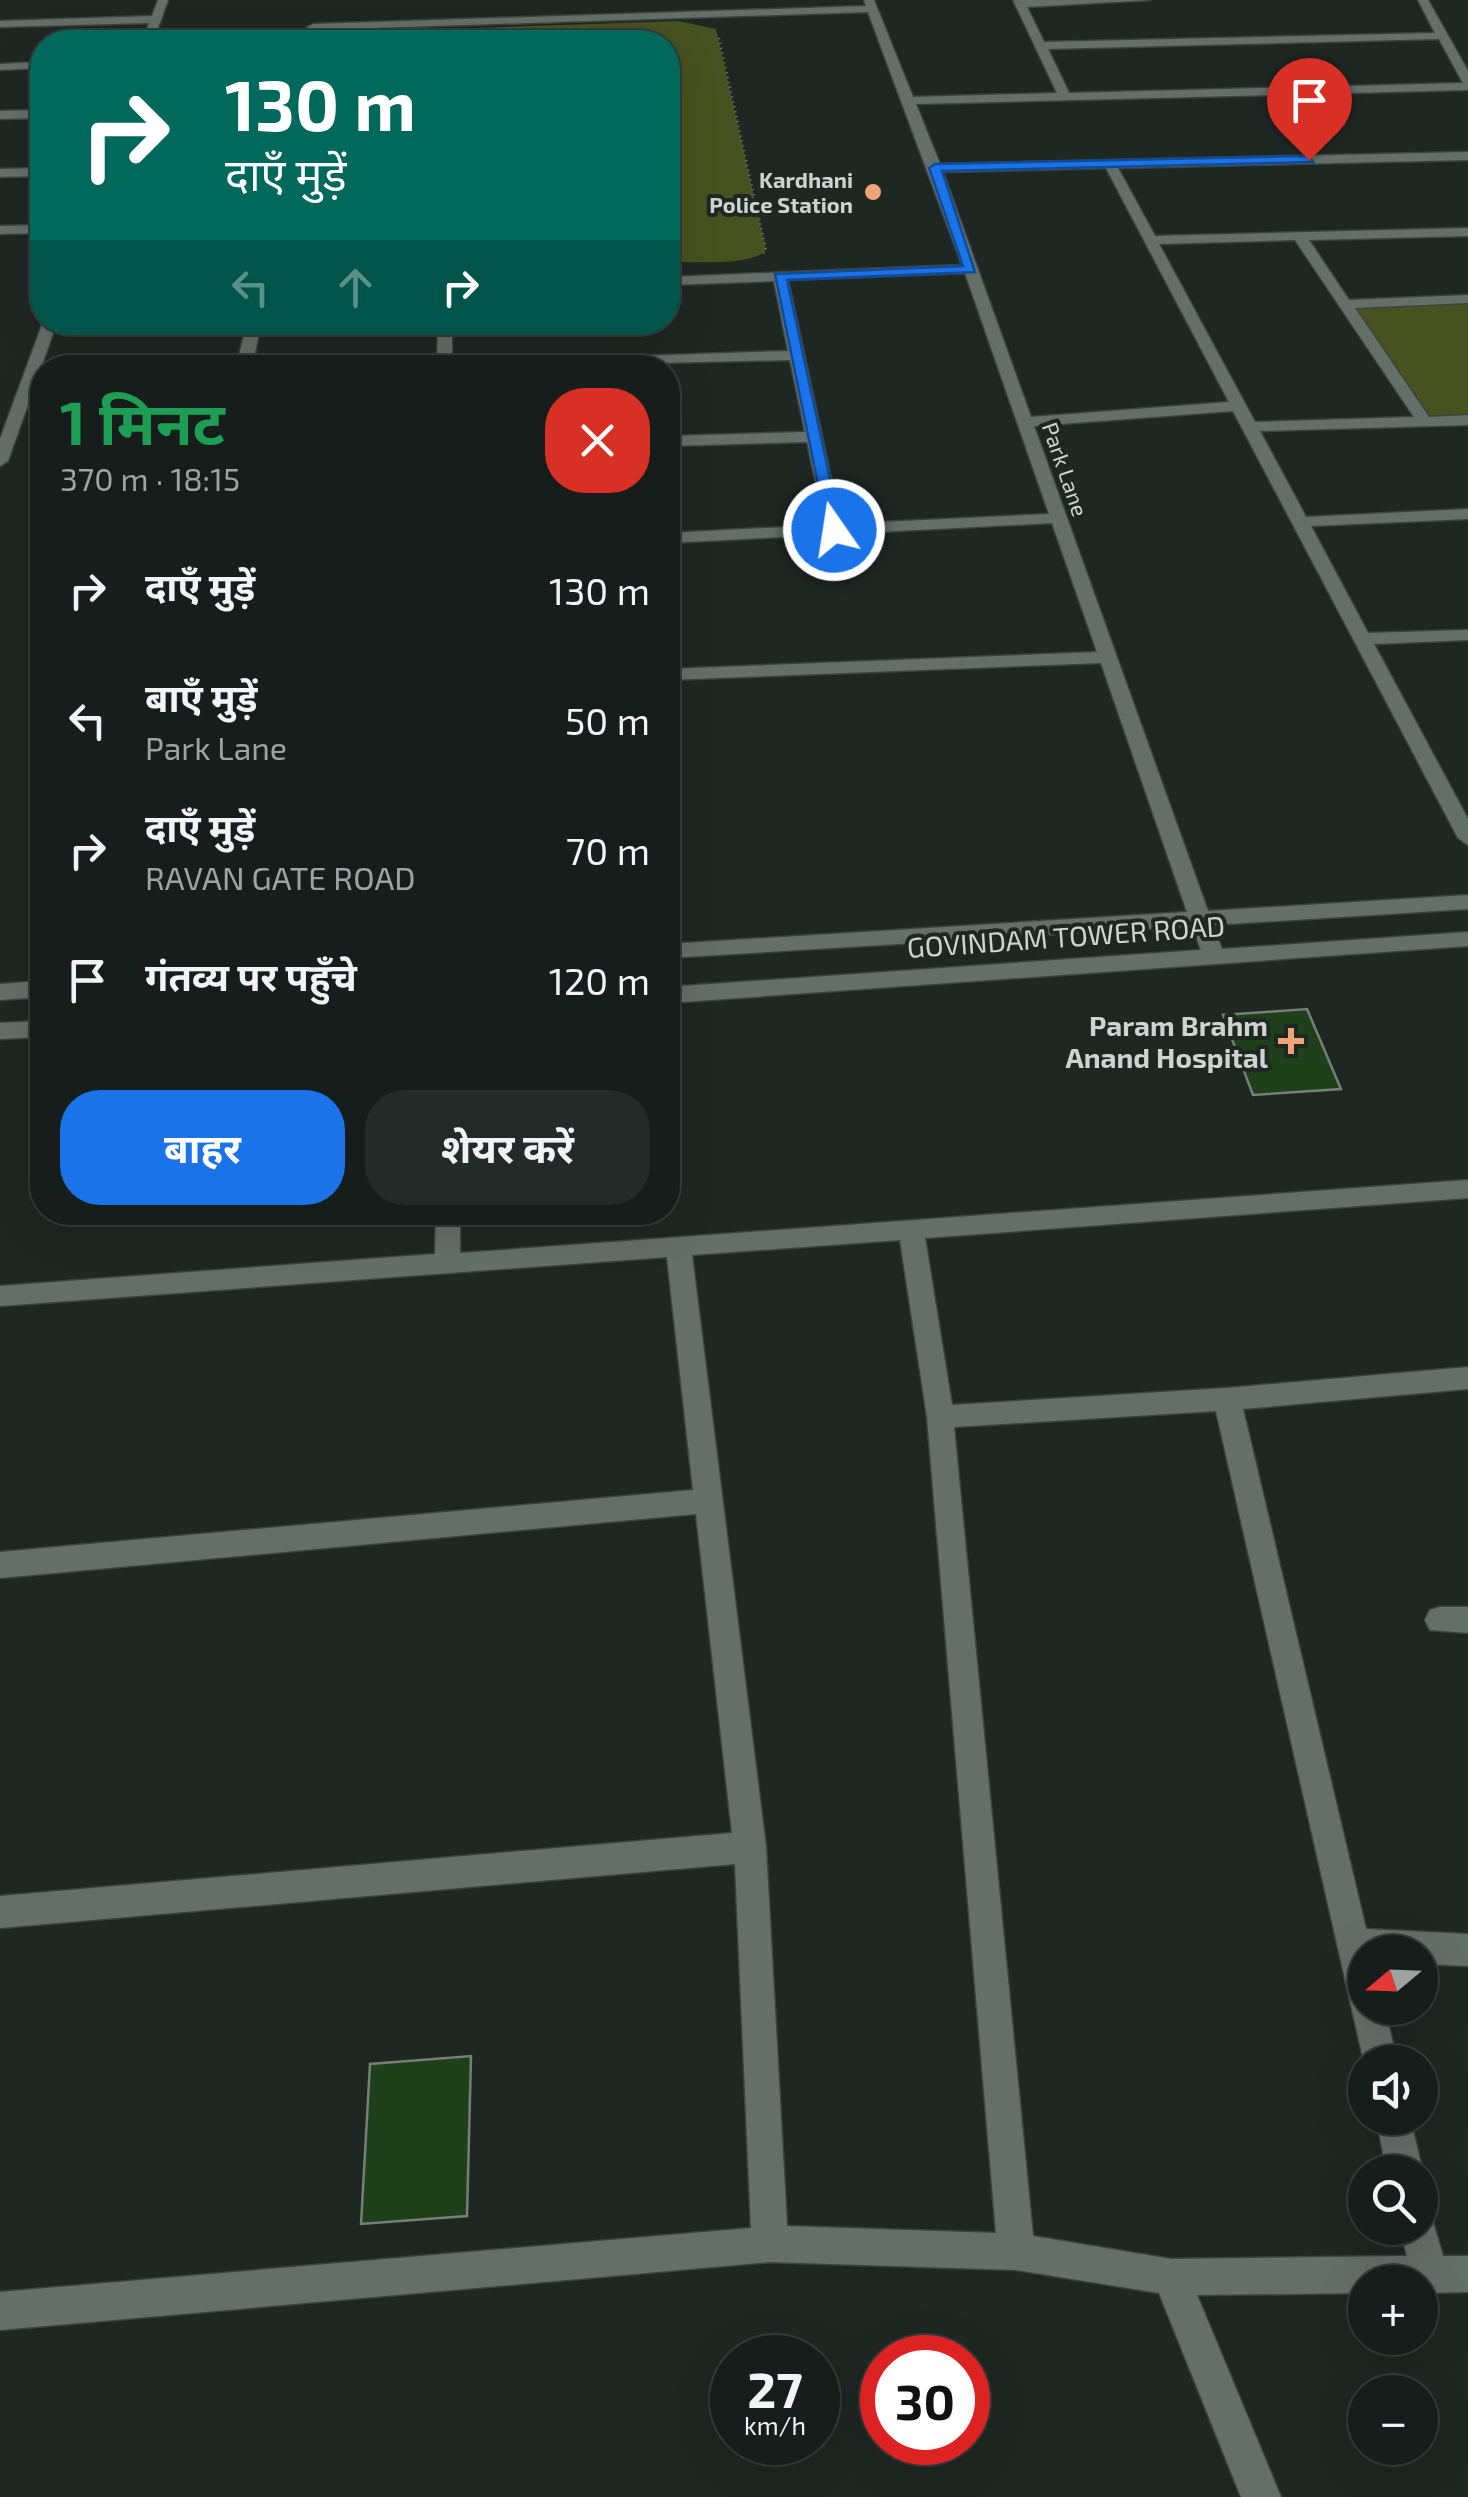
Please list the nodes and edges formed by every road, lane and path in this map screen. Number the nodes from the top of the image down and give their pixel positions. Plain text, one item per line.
1 (163, 0) edge
2 (726, 0) edge
3 (1146, 0) edge
4 (1423, 0) edge
5 (1019, 2) edge
6 (870, 5) edge
7 (729, 14) junction
8 (156, 19) junction
9 (0, 24) edge
10 (152, 30) edge
11 (313, 30) edge
12 (719, 36) dead end
13 (1443, 36) junction
14 (1040, 46) junction
15 (30, 66) edge
16 (0, 67) edge
17 (1468, 84) edge
18 (1065, 97) junction
19 (908, 101) junction
20 (30, 114) edge
21 (0, 115) edge
22 (1468, 156) edge
23 (1110, 164) junction
24 (935, 168) junction
25 (30, 172) edge
26 (0, 173) edge
27 (30, 229) edge
28 (0, 230) edge
29 (1468, 232) edge
30 (1298, 236) junction
31 (1150, 240) junction
32 (761, 256) dead end
33 (971, 269) junction
34 (780, 277) junction
35 (680, 281) edge
36 (1468, 299) edge
37 (1345, 304) junction
38 (794, 355) junction
39 (680, 359) edge
40 (30, 392) edge
41 (1238, 406) junction
42 (1468, 420) edge
43 (1026, 422) junction
44 (1424, 422) junction
45 (1249, 427) junction
46 (812, 437) junction
47 (680, 442) edge
48 (0, 461) edge
49 (1468, 514) edge
50 (1060, 518) junction
51 (1299, 522) junction
52 (834, 530) junction
53 (680, 537) edge
54 (1468, 635) edge
55 (1360, 639) junction
56 (1109, 656) junction
57 (680, 674) edge
58 (1468, 838) edge
59 (1468, 902) edge
60 (1200, 918) junction
61 (1468, 939) edge
62 (680, 950) edge
63 (1213, 955) junction
64 (30, 990) edge
65 (0, 992) edge
66 (680, 994) edge
67 (30, 1029) edge
68 (0, 1031) edge
69 (1468, 1190) edge
70 (447, 1225) edge
71 (911, 1228) junction
72 (678, 1246) junction
73 (446, 1263) junction
74 (0, 1296) edge
75 (1468, 1378) edge
76 (1227, 1399) junction
77 (940, 1416) junction
78 (708, 1502) junction
79 (0, 1566) edge
80 (750, 1847) junction
81 (0, 1912) edge
82 (1351, 1935) edge
83 (1438, 1949) edge
84 (1468, 1950) edge
85 (770, 2244) junction
86 (1016, 2252) junction
87 (1438, 2274) edge
88 (1468, 2274) edge
89 (1348, 2275) edge
90 (1172, 2277) junction
91 (0, 2311) edge
92 (1260, 2497) edge

1 - 8 street
2 - 7 street
3 - 5 street
4 - 13 street
5 - 14 street
6 - 7 street
6 - 19 street, Park Lane
7 - 11 street
8 - 9 street
8 - 10 street
12 - 32 path
13 - 14 street
13 - 17 street
14 - 18 street
15 - 16 street
17 - 18 street
18 - 19 street
19 - 24 street, Park Lane
20 - 21 street
22 - 23 street
23 - 24 street
23 - 31 street
24 - 33 street, Park Lane
25 - 26 street
27 - 28 street
29 - 30 street
30 - 31 street
30 - 37 street
31 - 41 street
33 - 34 street
33 - 43 street, Park Lane
34 - 35 street
34 - 38 street
36 - 37 street
37 - 44 street
38 - 39 street
38 - 46 street
40 - 48 street
41 - 43 street
41 - 45 street
42 - 44 street
43 - 50 street, Park Lane
44 - 45 street
45 - 51 street
46 - 47 street
46 - 52 street
49 - 51 street
50 - 52 street
50 - 56 street, Park Lane
51 - 55 street
52 - 53 street
54 - 55 street
55 - 58 street
56 - 57 street
56 - 60 street, Park Lane
59 - 60 street, GOVINDAM TOWER ROAD
60 - 62 street, GOVINDAM TOWER ROAD
60 - 63 street, Park Lane
61 - 63 street, GOVINDAM TOWER ROAD
63 - 66 street, GOVINDAM TOWER ROAD
64 - 65 street
67 - 68 street
69 - 71 street
70 - 73 street
71 - 72 street
71 - 77 street
72 - 73 street
72 - 78 street
73 - 74 street
75 - 76 street
76 - 77 street
76 - 82 street
77 - 86 street
78 - 79 street
78 - 80 street
80 - 81 street
80 - 85 street
83 - 84 street
85 - 86 street
85 - 91 street
86 - 90 street
87 - 88 street
89 - 90 street
90 - 92 street

